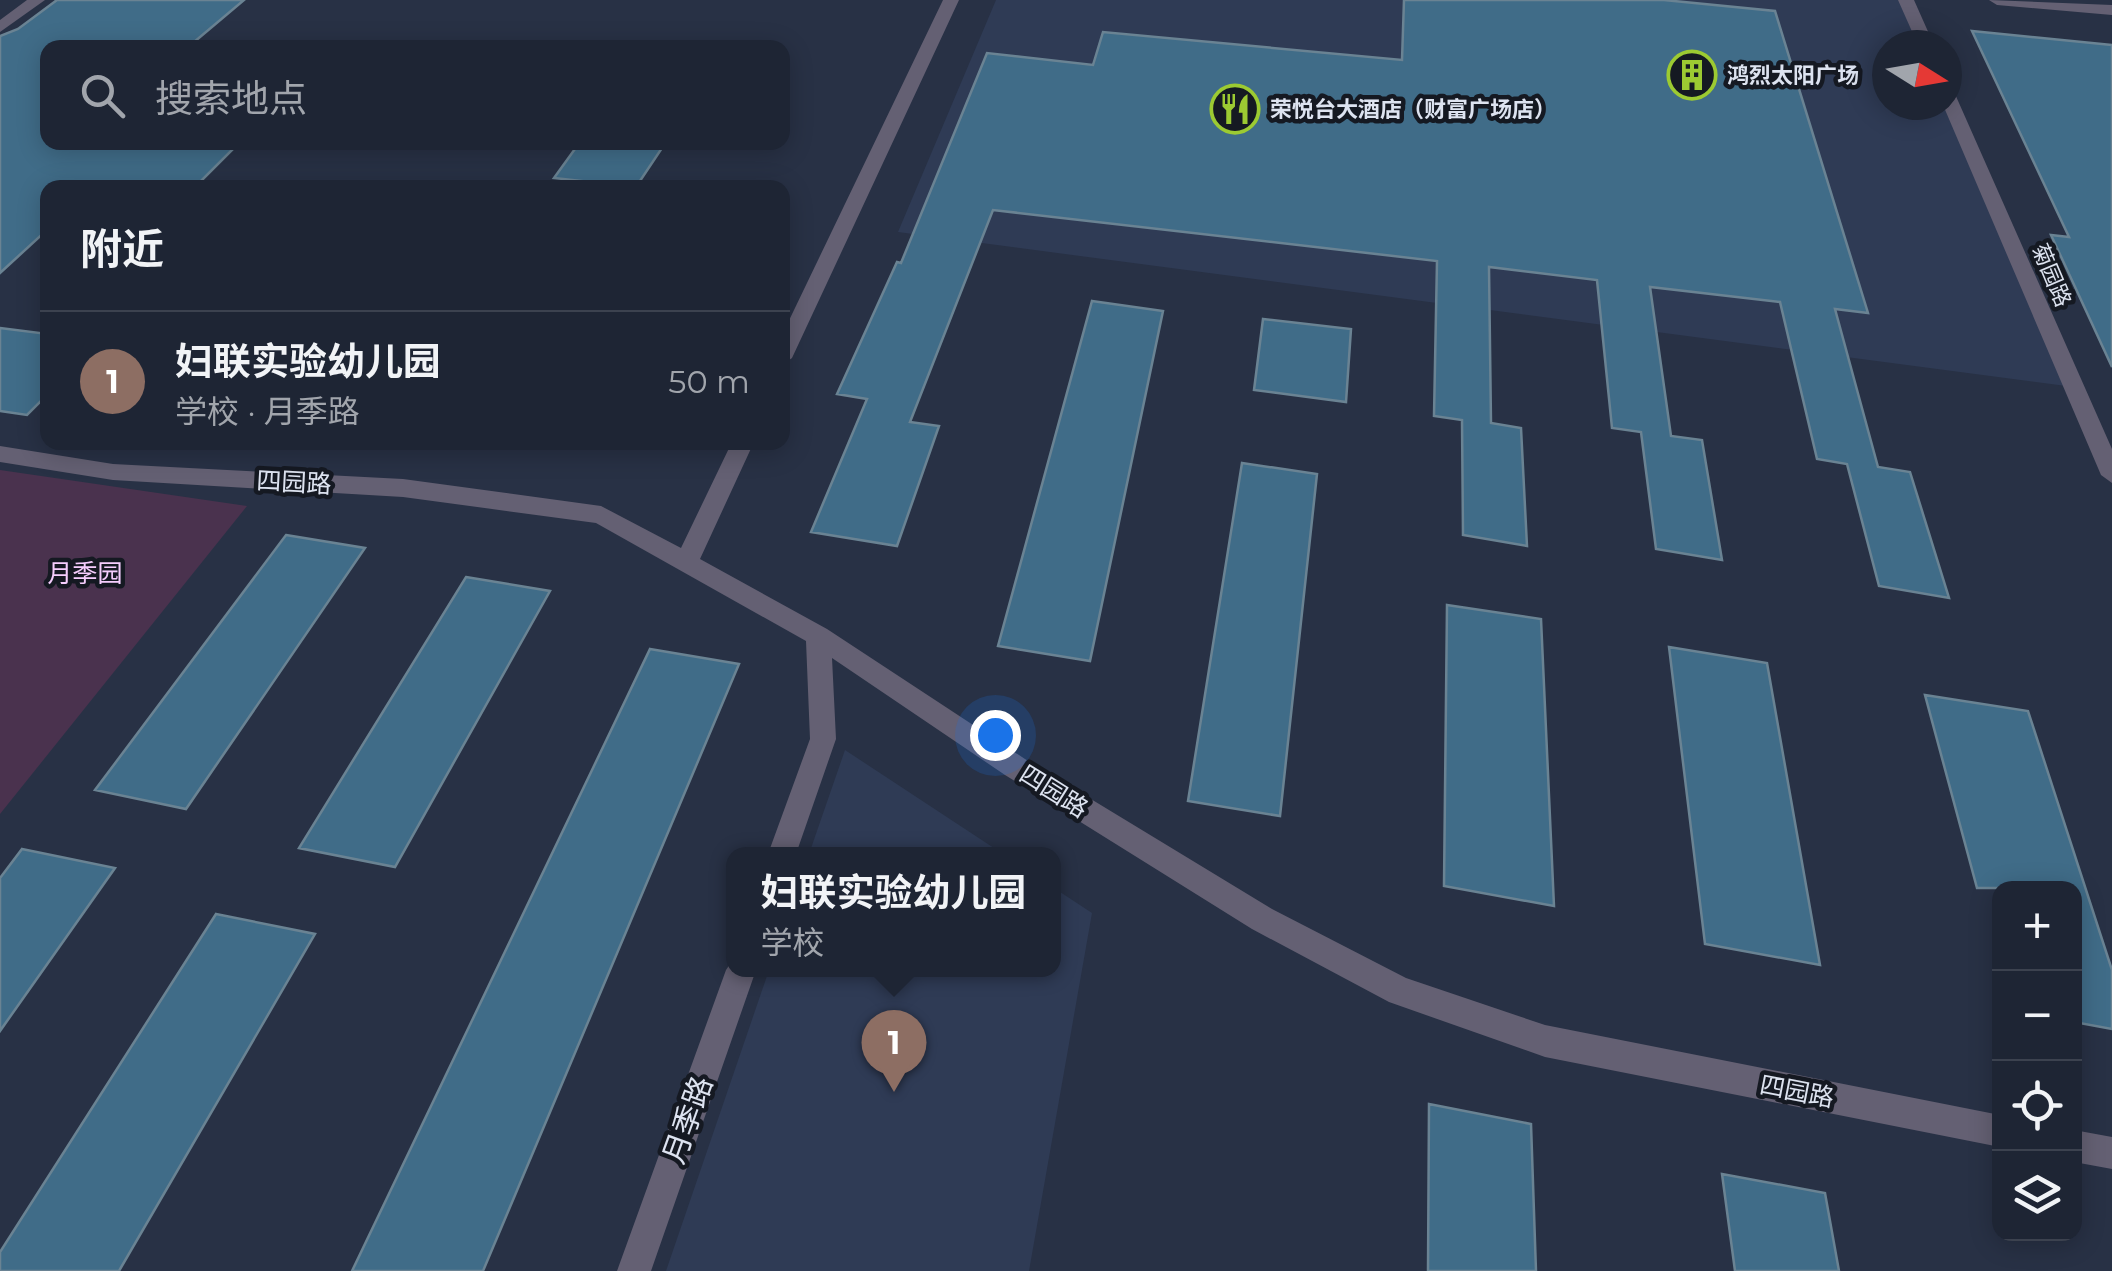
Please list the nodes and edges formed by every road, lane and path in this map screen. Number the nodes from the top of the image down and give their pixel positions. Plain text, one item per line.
1 (37, 0) edge
2 (951, 0) edge
3 (1906, 0) edge
4 (1996, 0) edge
5 (2112, 10) edge
6 (0, 27) edge
7 (1919, 30) edge
8 (1958, 120) edge
9 (790, 341) edge
10 (739, 450) edge
11 (0, 454) edge
12 (2112, 475) edge
13 (686, 562) junction
14 (818, 636) junction
15 (784, 847) edge
16 (739, 977) edge
17 (1992, 1129) edge
18 (2082, 1147) edge
19 (2112, 1153) edge
20 (634, 1271) edge

1 - 6 street
2 - 9 street
3 - 7 street
4 - 5 street
8 - 12 street, 菊园路
10 - 13 street
11 - 13 street, 四园路
13 - 14 street, 四园路
14 - 15 street
14 - 17 street, 四园路
16 - 20 street, 月季路
18 - 19 street

